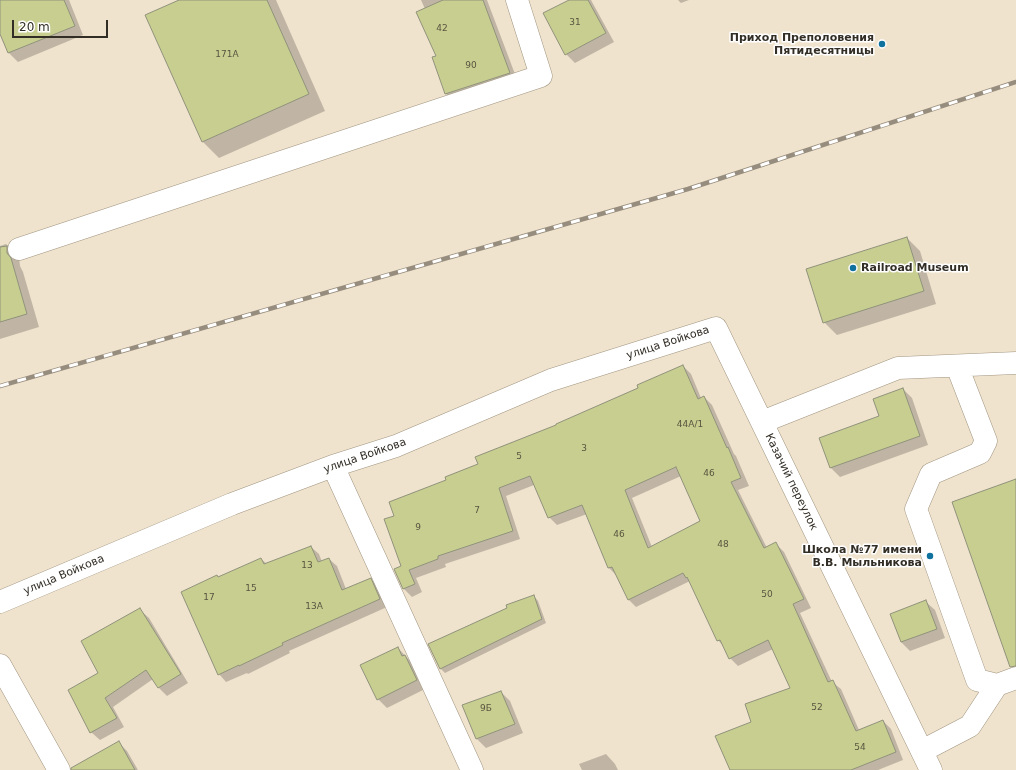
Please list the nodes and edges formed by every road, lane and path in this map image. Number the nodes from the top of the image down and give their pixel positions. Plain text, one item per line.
1 (517, 0) edge
2 (20, 249) dead end
3 (724, 344) joint
4 (1016, 363) edge
5 (958, 366) junction
6 (762, 422) junction
7 (333, 466) junction
8 (0, 602) edge
9 (0, 665) edge
10 (1007, 682) edge
11 (927, 761) edge
12 (59, 770) edge
13 (472, 770) edge

1 - 2 street
3 - 6 street, Казачий переулок
3 - 7 street, улица Войкова
4 - 5 street
5 - 6 street
5 - 10 street
6 - 11 street, Казачий переулок
7 - 8 street, улица Войкова
7 - 13 street
9 - 12 street
10 - 11 street

